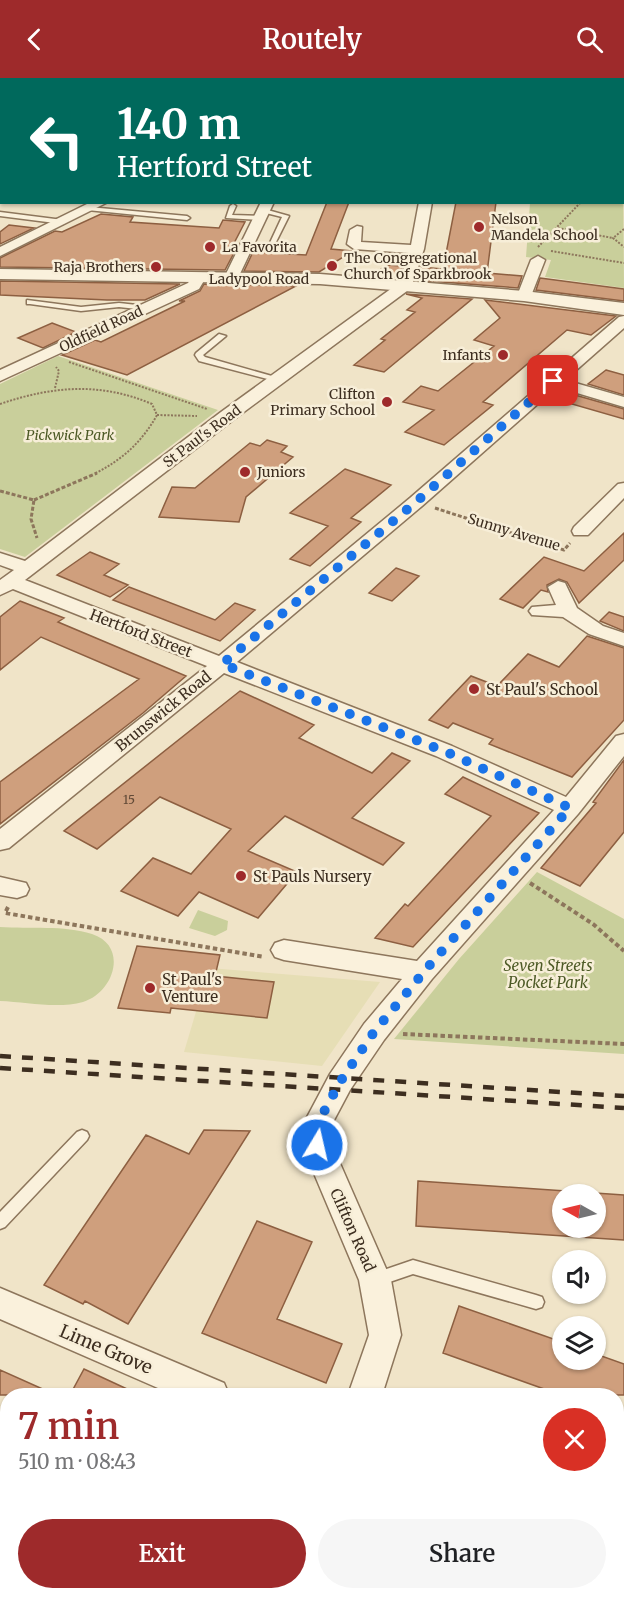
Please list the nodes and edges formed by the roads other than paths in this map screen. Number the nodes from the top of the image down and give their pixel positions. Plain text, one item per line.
1 (98, 204) edge
2 (426, 204) edge
3 (233, 206) dead end
4 (89, 209) junction
5 (264, 211) edge
6 (0, 214) edge
7 (187, 218) dead end
8 (63, 222) junction
9 (337, 247) dead end
10 (246, 249) junction
11 (417, 249) junction
12 (0, 252) edge
13 (538, 260) dead end
14 (0, 274) edge
15 (231, 278) junction
16 (198, 279) junction
17 (406, 285) junction
18 (524, 296) junction
19 (30, 302) dead end
20 (146, 308) junction
21 (624, 309) edge
22 (624, 320) edge
23 (222, 336) dead end
24 (0, 376) edge
25 (276, 380) junction
26 (553, 381) junction
27 (624, 402) edge
28 (624, 488) edge
29 (581, 531) road end
30 (0, 559) edge
31 (36, 564) junction
32 (6, 586) edge
33 (558, 587) dead end
34 (539, 611) dead end
35 (568, 611) junction
36 (624, 640) edge
37 (222, 664) junction
38 (624, 741) edge
39 (570, 808) junction
40 (0, 842) edge
41 (284, 950) road end
42 (423, 972) junction
43 (82, 1136) dead end
44 (0, 1222) edge
45 (375, 1280) junction
46 (536, 1302) dead end
47 (0, 1304) edge
48 (196, 1388) edge
49 (367, 1388) edge

1 - 4 street
2 - 11 street
3 - 5 lane
4 - 7 lane
4 - 8 street
5 - 10 street
5 - 10 lane
6 - 8 lane
8 - 12 street
9 - 11 street
10 - 15 street
11 - 17 street
13 - 18 street
14 - 16 street, Ladypool Road
15 - 16 street, Ladypool Road
15 - 17 street, Ladypool Road
16 - 20 street, Oldfield Road
17 - 18 street, Ladypool Road
17 - 25 street, St Paul's Road
18 - 21 street, Ladypool Road
19 - 20 lane
20 - 24 street, Oldfield Road
22 - 26 street, Brunswick Road
23 - 25 lane
25 - 31 street, St Paul's Road
26 - 27 street
26 - 37 street, Brunswick Road
28 - 29 street, Sunny Avenue
30 - 31 street
31 - 32 street, St Paul's Road
32 - 37 street, Hertford Street
33 - 35 street
34 - 35 street
35 - 36 street
37 - 39 street, Hertford Street
37 - 40 street, Brunswick Road
38 - 39 street, Clifton Road
39 - 42 street, Clifton Road
41 - 42 street
42 - 45 street, Clifton Road
43 - 44 lane
45 - 46 lane
45 - 49 street, Clifton Road
47 - 48 street, Lime Grove

